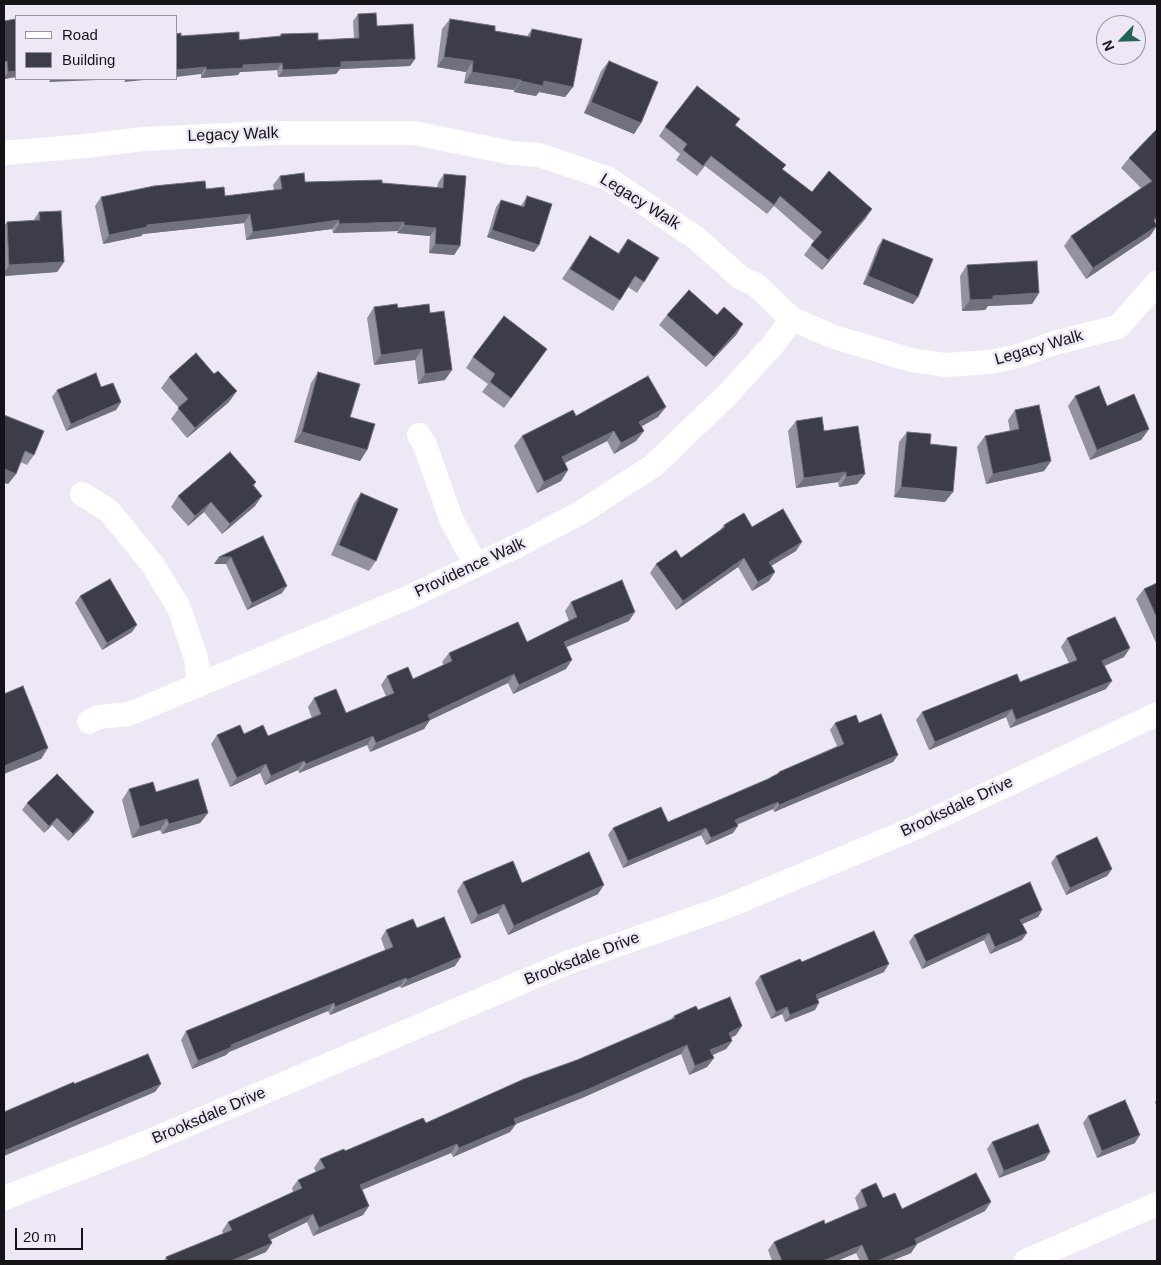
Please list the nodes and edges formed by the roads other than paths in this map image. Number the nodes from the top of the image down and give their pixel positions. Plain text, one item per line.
1 (4, 153) edge
2 (1157, 283) edge
3 (792, 319) junction
4 (419, 435) dead end
5 (82, 494) dead end
6 (476, 565) junction
7 (199, 684) junction
8 (1157, 714) edge
9 (89, 722) dead end
10 (4, 1198) edge
11 (1157, 1204) edge
12 (1026, 1261) edge

1 - 3 street, Legacy Walk
2 - 3 street, Legacy Walk
3 - 6 street, Providence Walk
4 - 6 street
5 - 7 street
6 - 7 street, Providence Walk
7 - 9 street, Providence Walk
8 - 10 street, Brooksdale Drive
11 - 12 street

